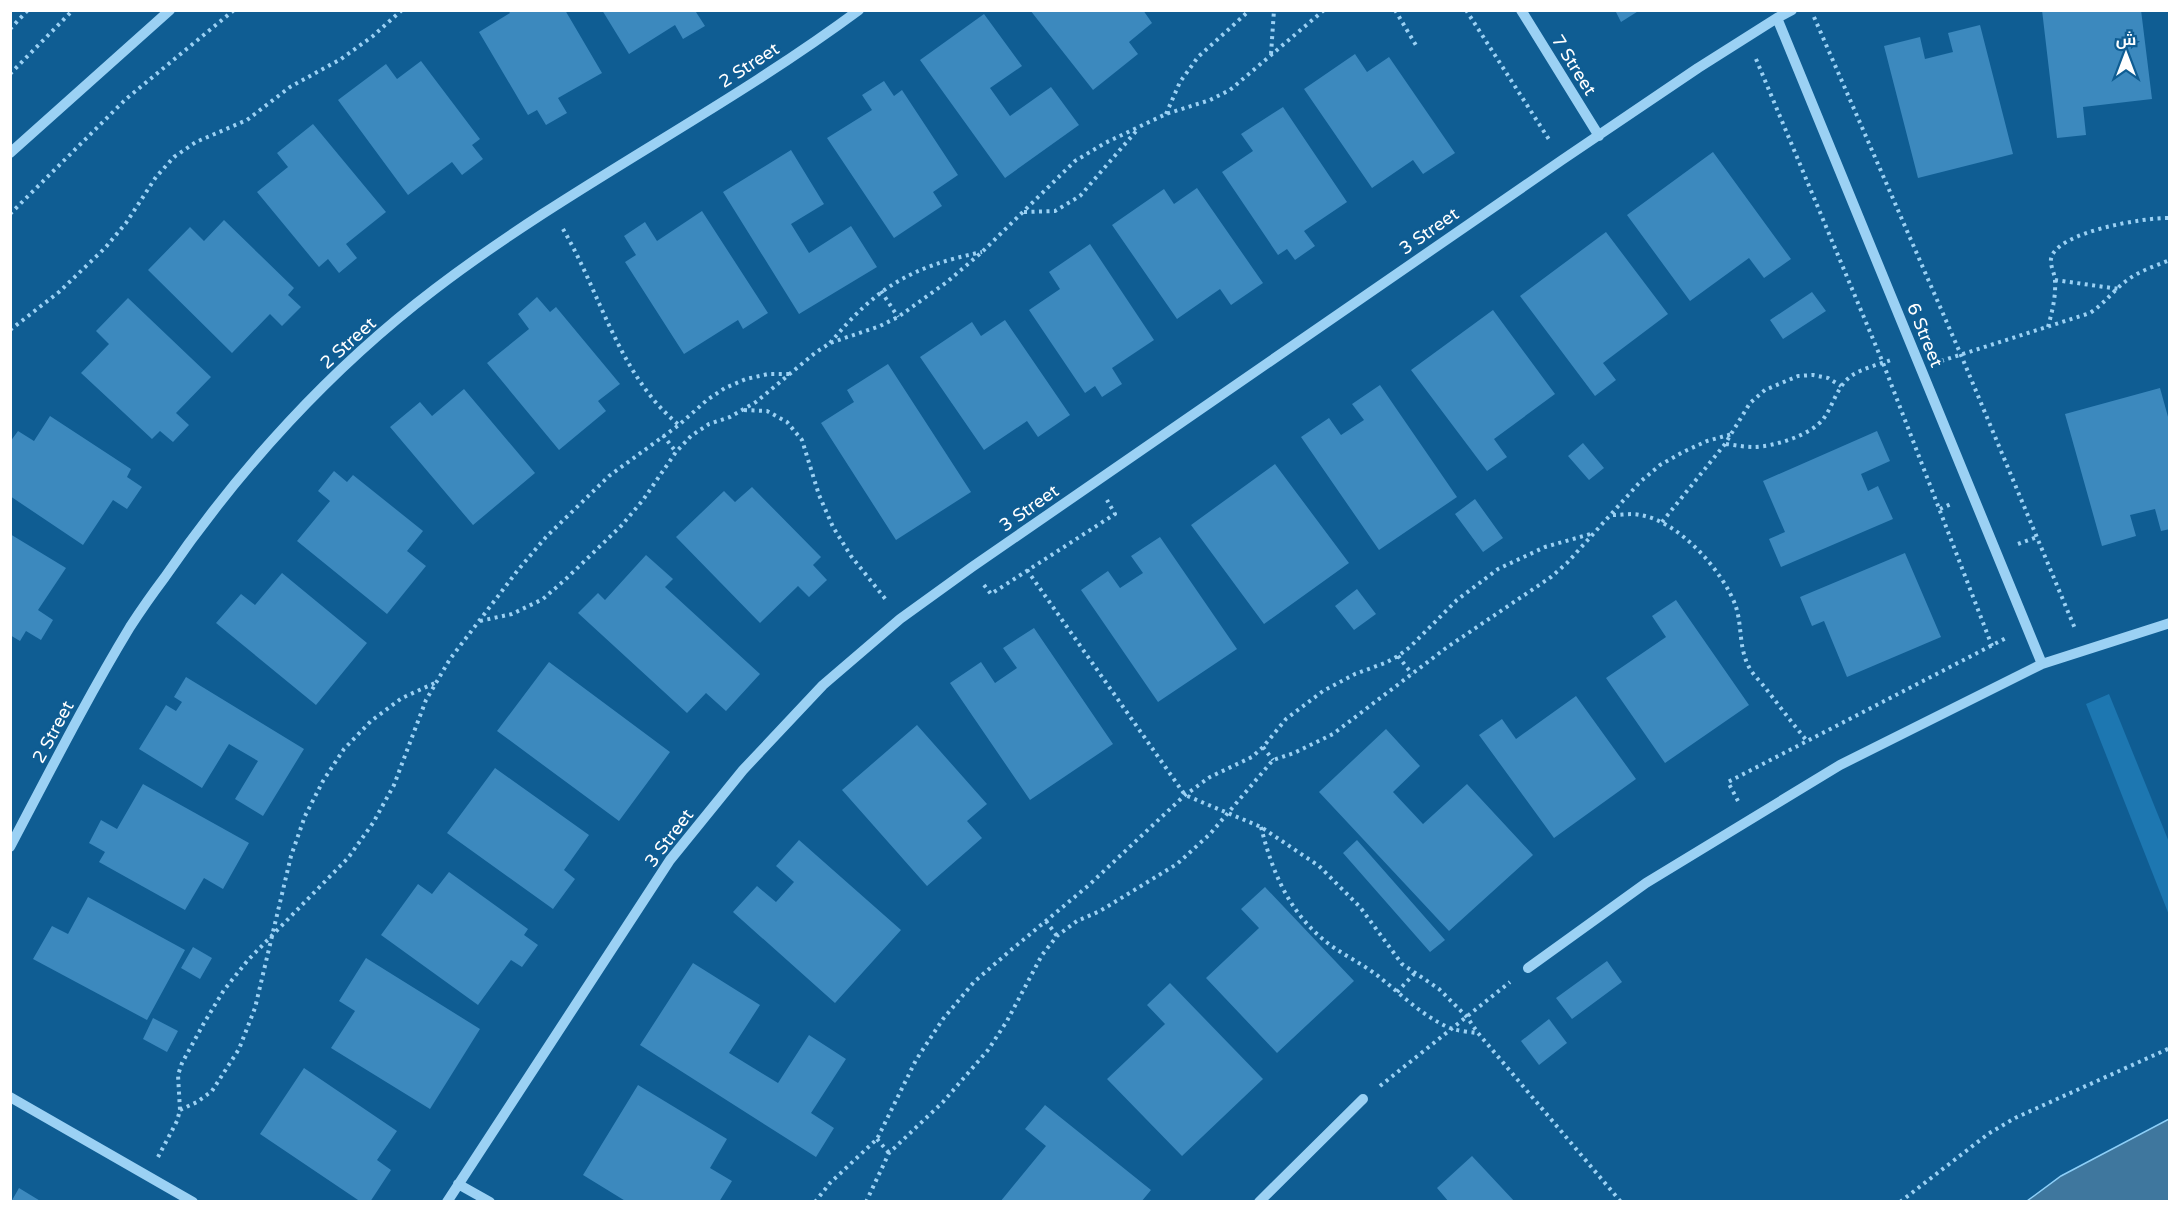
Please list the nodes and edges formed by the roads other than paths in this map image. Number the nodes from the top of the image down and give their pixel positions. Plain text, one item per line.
1 (170, 10) edge
2 (859, 10) edge
3 (1521, 10) edge
4 (1792, 10) edge
5 (1777, 18) junction
6 (1599, 136) junction
7 (10, 153) edge
8 (2169, 623) edge
9 (2042, 664) junction
10 (10, 847) edge
11 (1528, 968) road end
12 (10, 1097) edge
13 (1363, 1099) road end
14 (458, 1184) junction
15 (193, 1202) edge
16 (447, 1202) edge
17 (490, 1202) edge
18 (1259, 1202) edge

1 - 7 street
2 - 10 street, 2 Street
3 - 6 street, 7 Street
4 - 5 street, 3 Street
5 - 6 street, 3 Street
5 - 9 street, 6 Street
6 - 14 street, 3 Street
8 - 9 street
9 - 11 street
12 - 15 street
13 - 18 street
14 - 16 street, 3 Street
14 - 17 street

